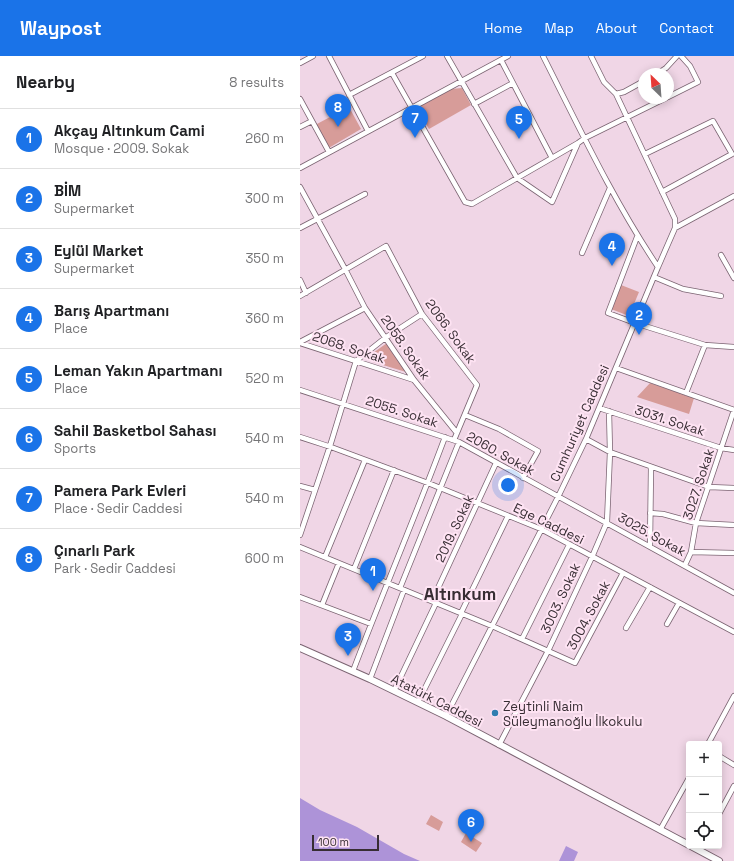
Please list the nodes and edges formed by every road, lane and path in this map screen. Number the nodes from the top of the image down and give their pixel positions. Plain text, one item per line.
1 (313, 56) edge
2 (330, 56) edge
3 (423, 56) edge
4 (447, 56) edge
5 (508, 56) edge
6 (543, 56) edge
7 (591, 56) edge
8 (677, 56) edge
9 (681, 56) edge
10 (501, 60) junction
11 (300, 63) edge
12 (666, 68) edge
13 (392, 73) junction
14 (461, 81) junction
15 (513, 83) junction
16 (638, 84) edge
17 (616, 94) junction
18 (674, 94) edge
19 (349, 96) junction
20 (300, 99) edge
21 (474, 104) junction
22 (653, 104) edge
23 (411, 107) junction
24 (627, 117) junction
25 (312, 121) junction
26 (300, 127) edge
27 (368, 131) junction
28 (585, 138) junction
29 (578, 143) junction
30 (328, 152) junction
31 (645, 154) junction
32 (733, 156) edge
33 (552, 158) junction
34 (300, 168) edge
35 (517, 178) junction
36 (300, 187) edge
37 (610, 188) junction
38 (662, 192) junction
39 (365, 194) dead end
40 (734, 196) edge
41 (317, 219) junction
42 (300, 228) edge
43 (675, 228) junction
44 (637, 236) junction
45 (582, 253) dead end
46 (720, 255) dead end
47 (658, 267) junction
48 (345, 269) junction
49 (654, 276) junction
50 (734, 278) edge
51 (300, 280) edge
52 (306, 293) junction
53 (300, 296) edge
54 (721, 296) dead end
55 (365, 308) junction
56 (422, 314) junction
57 (635, 323) junction
58 (385, 338) junction
59 (300, 343) edge
60 (705, 345) junction
61 (734, 347) edge
62 (356, 361) junction
63 (616, 368) junction
64 (414, 380) junction
65 (300, 390) edge
66 (686, 393) junction
67 (344, 403) junction
68 (599, 408) junction
69 (734, 410) edge
70 (609, 411) junction
71 (465, 415) junction
72 (457, 433) junction
73 (300, 437) edge
74 (445, 437) junction
75 (586, 438) junction
76 (457, 441) junction
77 (330, 446) junction
78 (721, 448) junction
79 (734, 450) edge
80 (610, 452) junction
81 (365, 460) junction
82 (496, 463) junction
83 (651, 467) junction
84 (394, 470) junction
85 (523, 478) junction
86 (428, 483) junction
87 (300, 486) edge
88 (708, 487) junction
89 (441, 488) junction
90 (734, 488) edge
91 (315, 490) junction
92 (558, 497) junction
93 (477, 504) junction
94 (650, 513) junction
95 (508, 516) junction
96 (607, 522) junction
97 (696, 523) junction
98 (734, 525) edge
99 (542, 530) junction
100 (300, 535) edge
101 (569, 545) junction
102 (650, 546) junction
103 (300, 547) edge
104 (691, 552) junction
105 (734, 553) edge
106 (325, 557) junction
107 (592, 557) junction
108 (339, 563) junction
109 (685, 565) junction
110 (354, 569) junction
111 (623, 573) junction
112 (387, 583) junction
113 (650, 587) junction
114 (402, 589) junction
115 (734, 593) edge
116 (300, 597) edge
117 (434, 602) junction
118 (679, 603) junction
119 (322, 605) junction
120 (462, 614) junction
121 (371, 624) junction
122 (667, 624) dead end
123 (492, 626) junction
124 (626, 628) dead end
125 (734, 632) edge
126 (522, 639) junction
127 (302, 648) edge
128 (548, 651) junction
129 (300, 655) edge
130 (353, 671) junction
131 (370, 679) junction
132 (394, 691) junction
133 (734, 696) edge
134 (418, 702) junction
135 (446, 716) junction
136 (710, 741) edge
137 (499, 745) junction
138 (722, 758) edge
139 (734, 765) edge
140 (686, 783) edge
141 (734, 786) edge
142 (720, 813) edge
143 (660, 830) junction
144 (686, 844) edge
145 (702, 849) edge
146 (719, 861) edge

1 - 11 street
2 - 19 street
3 - 13 street
4 - 14 street
5 - 10 street
6 - 28 street
7 - 17 street
8 - 12 street
9 - 18 street
10 - 14 street
10 - 15 street
13 - 19 street
13 - 23 street
14 - 21 street
14 - 23 street
15 - 21 street
15 - 33 street
16 - 17 street
17 - 24 street
19 - 27 street
20 - 25 street
21 - 35 street
22 - 24 street
23 - 27 street
23 - 35 street
24 - 28 street
24 - 31 street
25 - 26 street
25 - 30 street
27 - 30 street
28 - 29 street
28 - 37 street
29 - 33 street
29 - 35 street
30 - 34 street
31 - 32 street
31 - 38 street
32 - 38 street
33 - 35 street
36 - 41 street, 2058. Sokak
37 - 44 street
37 - 45 street
38 - 43 street
39 - 41 street
40 - 43 street
41 - 42 street
41 - 48 street, 2058. Sokak
43 - 47 street, Cumhuriyet Caddesi
44 - 47 street
44 - 57 street
46 - 50 street
47 - 49 street, Cumhuriyet Caddesi
48 - 52 street
48 - 55 street, 2058. Sokak
48 - 56 street, 2066. Sokak
49 - 54 street
49 - 57 street, Cumhuriyet Caddesi
51 - 52 street
52 - 53 street
55 - 58 street, 2058. Sokak
55 - 59 street
56 - 58 street
56 - 71 street, 2066. Sokak
57 - 60 street
57 - 63 street, Cumhuriyet Caddesi
58 - 62 street
58 - 64 street, 2058. Sokak
59 - 62 street, 2068. Sokak
60 - 61 street
60 - 66 street
62 - 64 street, 2068. Sokak
62 - 67 street
63 - 66 street
63 - 68 street, Cumhuriyet Caddesi
64 - 72 street, 2058. Sokak
65 - 67 street, 2055. Sokak
66 - 69 street
67 - 74 street, 2055. Sokak
67 - 77 street
68 - 70 street, 3031. Sokak
68 - 75 street, Cumhuriyet Caddesi
69 - 78 street, 3027. Sokak
70 - 78 street, 3031. Sokak
70 - 80 street, 3003. Sokak
71 - 72 street
71 - 85 street
72 - 76 street
73 - 77 street, Ege Caddesi
74 - 76 street, 2055. Sokak
74 - 86 street
75 - 80 street
75 - 92 street, Cumhuriyet Caddesi
76 - 82 street, 2060. Sokak
76 - 89 street
77 - 81 street, Ege Caddesi
77 - 91 street
78 - 79 street, 3031. Sokak
78 - 88 street, 3027. Sokak
80 - 83 street
80 - 96 street, 3003. Sokak
81 - 84 street, Ege Caddesi
81 - 106 street
82 - 85 street, 2060. Sokak
82 - 93 street, 2019. Sokak
83 - 88 street
83 - 94 street
84 - 86 street, Ege Caddesi
84 - 110 street
85 - 92 street, 2060. Sokak
86 - 89 street, Ege Caddesi
86 - 112 street
87 - 91 street
88 - 90 street
88 - 97 street, 3027. Sokak
89 - 93 street, Ege Caddesi
89 - 114 street
91 - 100 street
92 - 96 street, 3025. Sokak
92 - 99 street, Cumhuriyet Caddesi
93 - 95 street, Ege Caddesi
93 - 117 street, 2019. Sokak
94 - 97 street
94 - 102 street
95 - 99 street, Ege Caddesi
95 - 120 street
96 - 102 street, 3025. Sokak
96 - 107 street, 3003. Sokak
97 - 98 street
97 - 104 street, 3027. Sokak
99 - 101 street, Ege Caddesi
99 - 123 street, Cumhuriyet Caddesi
101 - 107 street, Ege Caddesi
101 - 126 street
102 - 109 street, 3025. Sokak
103 - 106 street
104 - 105 street
104 - 109 street, 3027. Sokak
106 - 108 street
107 - 111 street, Ege Caddesi
107 - 128 street, 3003. Sokak
108 - 110 street
108 - 119 street
109 - 115 street, 3025. Sokak
110 - 112 street
111 - 113 street, Ege Caddesi
111 - 128 street, 3004. Sokak
112 - 114 street
112 - 121 street
113 - 118 street, Ege Caddesi
113 - 124 street
114 - 117 street
114 - 131 street
116 - 119 street
117 - 120 street
117 - 132 street, 2019. Sokak
118 - 122 street
118 - 125 street, Ege Caddesi
119 - 121 street
120 - 123 street
120 - 134 street
121 - 130 street
123 - 126 street
123 - 135 street, Cumhuriyet Caddesi
126 - 128 street
127 - 129 street
127 - 130 main road, Atatürk Caddesi
128 - 137 street, 3003. Sokak
130 - 131 main road, Atatürk Caddesi
131 - 132 main road, Atatürk Caddesi
132 - 134 main road, Atatürk Caddesi
133 - 136 street
134 - 135 main road, Atatürk Caddesi
135 - 137 main road, Atatürk Caddesi
137 - 143 main road, Atatürk Caddesi
138 - 139 street
140 - 143 street
141 - 142 street
143 - 144 main road, Atatürk Caddesi
145 - 146 main road, Atatürk Caddesi

